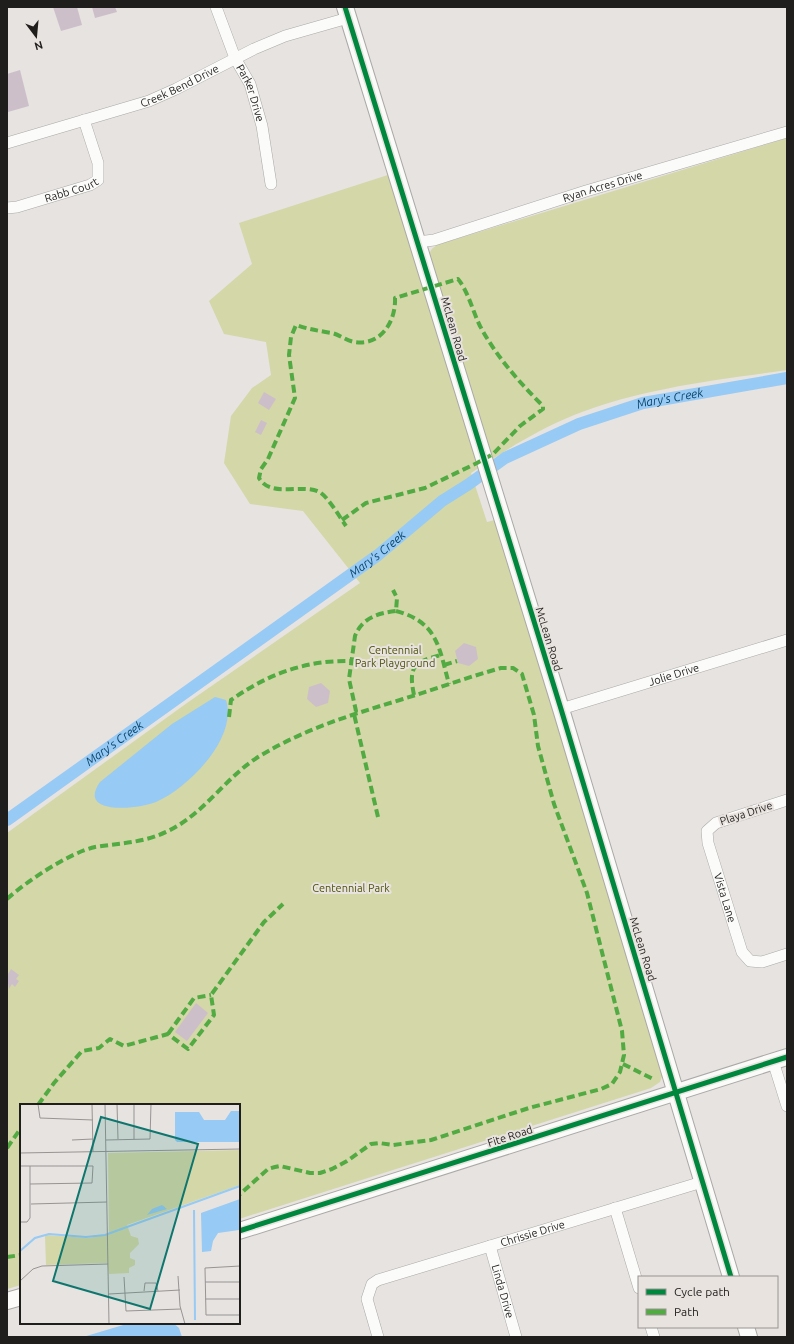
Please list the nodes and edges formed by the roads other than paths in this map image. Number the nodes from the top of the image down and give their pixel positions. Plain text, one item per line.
1 (216, 7) edge
2 (347, 13) edge
3 (235, 58) junction
4 (84, 120) junction
5 (787, 132) edge
6 (7, 143) edge
7 (271, 184) dead end
8 (7, 208) edge
9 (418, 242) junction
10 (787, 640) edge
11 (561, 709) junction
12 (787, 800) edge
13 (708, 831) joint
14 (787, 954) edge
15 (780, 1059) edge
16 (676, 1092) junction
17 (787, 1106) edge
18 (702, 1182) junction
19 (615, 1208) junction
20 (240, 1231) edge
21 (490, 1246) junction
22 (731, 1276) edge
23 (638, 1285) edge
24 (20, 1297) edge
25 (7, 1301) edge
26 (378, 1337) edge
27 (516, 1337) edge

1 - 3 street, Parker Drive
2 - 3 street, Creek Bend Drive
2 - 9 street, McLean Road
3 - 4 street, Creek Bend Drive
3 - 7 street, Parker Drive
4 - 6 street, Creek Bend Drive
4 - 8 street, Rabb Court
5 - 9 street, Ryan Acres Drive
9 - 11 street, McLean Road
10 - 11 street, Jolie Drive
11 - 16 street, McLean Road
12 - 13 street, Playa Drive
13 - 14 street, Vista Lane
15 - 16 street, Fite Road
15 - 17 street
16 - 18 street, McLean Road
16 - 20 street, Fite Road
18 - 19 street, Chrissie Drive
18 - 22 street, McLean Road
19 - 21 street, Chrissie Drive
19 - 23 street
21 - 26 street, Chrissie Drive
21 - 27 street, Linda Drive
24 - 25 street

